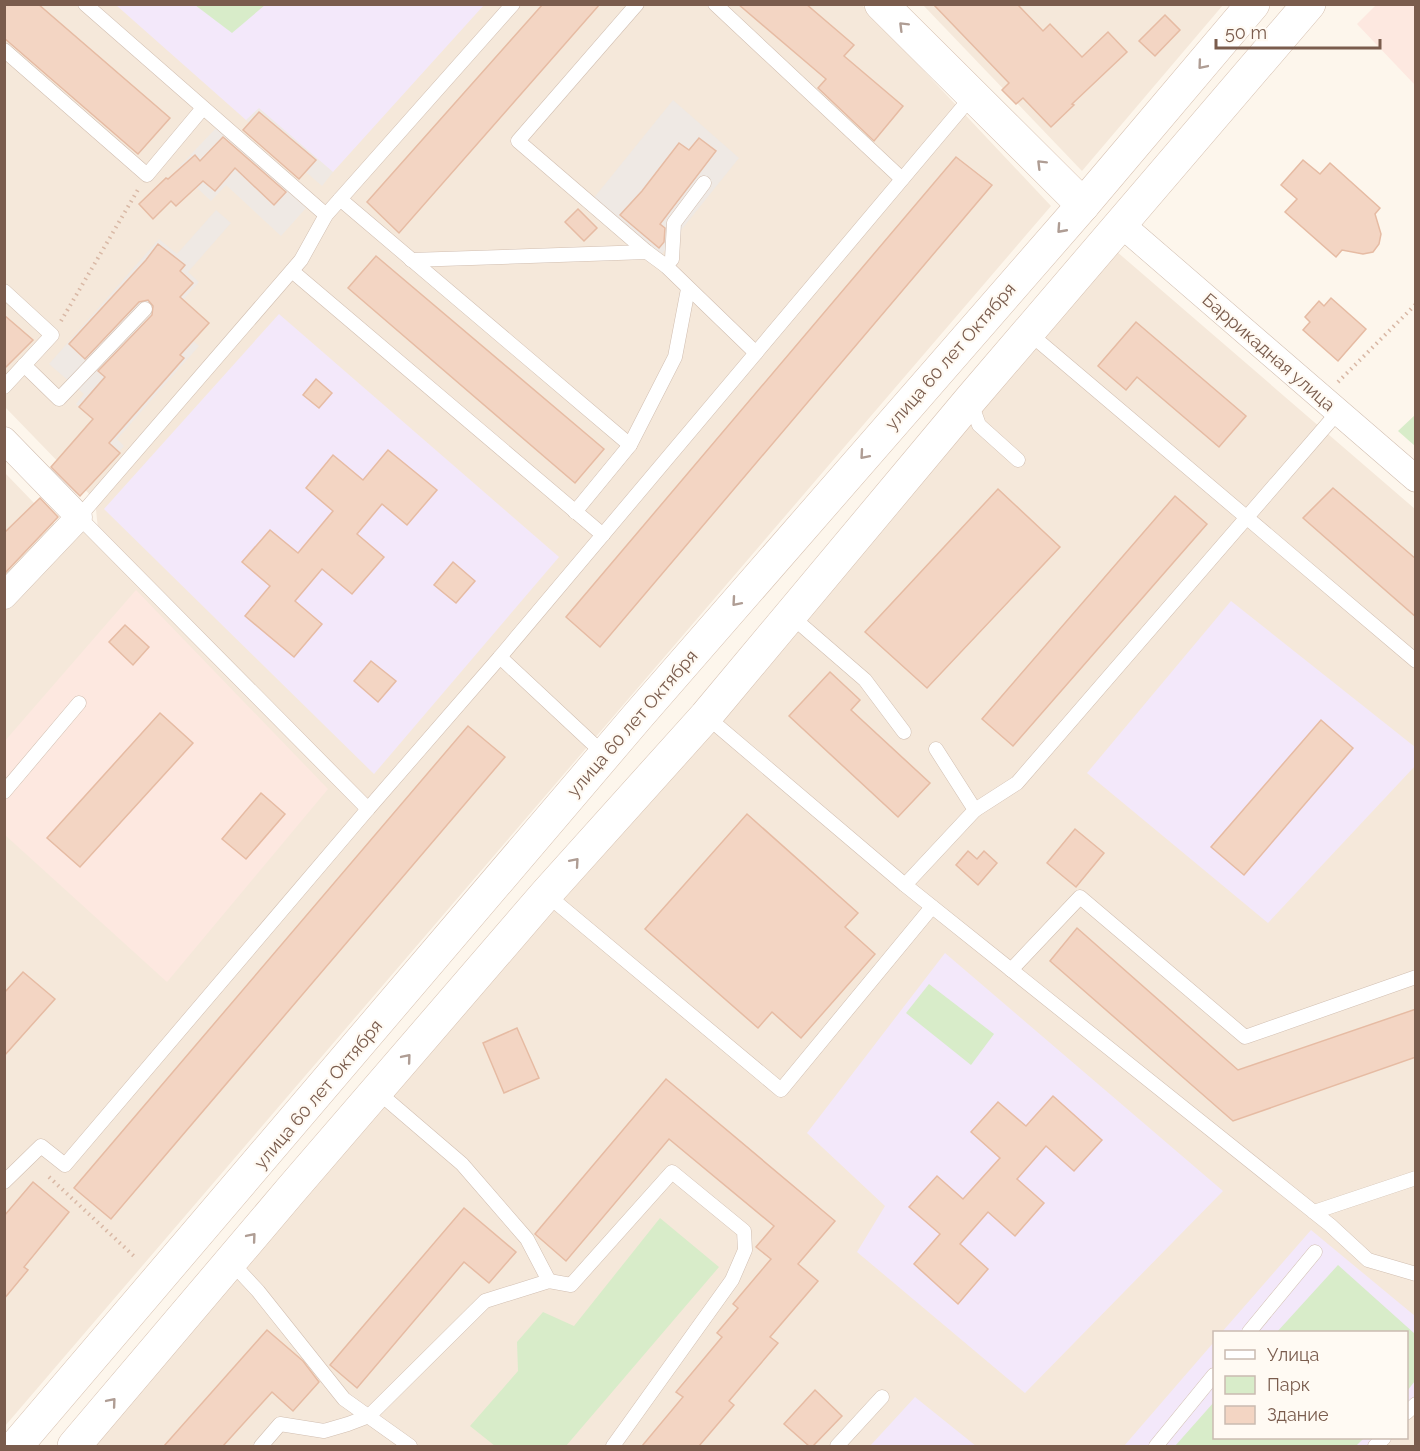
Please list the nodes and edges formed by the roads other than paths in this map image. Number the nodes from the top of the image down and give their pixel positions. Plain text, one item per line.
1 (85, 4) edge
2 (513, 4) edge
3 (637, 4) edge
4 (715, 4) edge
5 (881, 4) edge
6 (1253, 4) edge
7 (1309, 4) edge
8 (4, 50) edge
9 (973, 95) junction
10 (204, 108) junction
11 (902, 179) junction
12 (704, 183) dead end
13 (340, 200) junction
14 (1083, 205) junction
15 (326, 215) junction
16 (1122, 225) junction
17 (646, 252) junction
18 (411, 260) junction
19 (666, 266) junction
20 (292, 271) junction
21 (688, 289) junction
22 (4, 291) edge
23 (145, 309) dead end
24 (1029, 333) junction
25 (756, 353) junction
26 (24, 365) junction
27 (4, 387) edge
28 (1338, 412) junction
29 (968, 415) junction
30 (4, 440) edge
31 (630, 445) junction
32 (1018, 460) dead end
33 (1416, 479) edge
34 (575, 512) junction
35 (79, 516) junction
36 (1247, 519) junction
37 (603, 535) junction
38 (4, 596) edge
39 (791, 616) junction
40 (500, 657) junction
41 (1416, 661) edge
42 (79, 703) dead end
43 (706, 716) junction
44 (904, 732) dead end
45 (936, 749) dead end
46 (605, 755) junction
47 (4, 792) edge
48 (368, 809) junction
49 (975, 810) junction
50 (905, 885) junction
51 (546, 894) junction
52 (932, 907) junction
53 (1011, 970) junction
54 (1416, 977) edge
55 (378, 1092) junction
56 (260, 1162) junction
57 (1416, 1178) edge
58 (4, 1182) edge
59 (291, 1190) junction
60 (1314, 1212) junction
61 (1316, 1252) dead end
62 (231, 1262) junction
63 (1416, 1274) edge
64 (549, 1281) junction
65 (1250, 1331) edge
66 (1213, 1377) edge
67 (882, 1397) dead end
68 (369, 1416) junction
69 (16, 1446) edge
70 (74, 1446) edge
71 (261, 1446) edge
72 (410, 1446) edge
73 (614, 1446) edge
74 (837, 1446) edge
75 (1156, 1446) edge

1 - 10 lane
2 - 13 lane
3 - 17 lane
4 - 11 lane
9 -> 5 main road
6 -> 14 main road, улица 60 лет Октября
7 - 16 main road
8 - 10 lane
9 - 11 lane
14 -> 9 main road
10 - 15 lane
11 - 25 lane
12 - 19 lane
13 - 15 lane
13 - 18 lane
14 -> 46 main road, улица 60 лет Октября
15 - 20 lane
16 - 24 main road
16 - 28 street, Баррикадная улица
17 - 18 lane
17 - 19 lane
18 - 31 lane
19 - 21 lane
20 - 34 lane
20 - 35 lane
21 - 25 lane
21 - 31 lane
22 - 26 lane
23 - 26 lane
24 - 29 main road
24 - 36 lane
25 - 37 lane
26 - 27 lane
28 - 33 street, Баррикадная улица
28 - 36 lane
29 - 32 lane
29 - 39 main road
30 - 35 street
31 - 34 lane
34 - 37 lane
35 - 38 street
35 - 48 lane
36 - 41 lane
36 - 49 lane
37 - 40 lane
39 - 43 main road
39 - 44 lane
40 - 46 lane
40 - 48 lane
42 - 47 lane
43 - 50 lane
51 -> 43 main road
45 - 49 lane
46 - 56 main road, улица 60 лет Октября
48 - 58 lane
49 - 50 lane
50 - 52 lane
51 - 52 lane
55 -> 51 main road
52 - 53 lane
53 - 54 lane
53 - 60 lane
55 - 59 main road
55 - 64 lane
56 - 59 main road
56 - 69 main road, улица 60 лет Октября
57 - 60 lane
62 -> 59 main road
60 - 63 lane
61 - 65 lane
62 - 68 lane
70 -> 62 main road
64 - 68 lane
64 - 73 lane
66 - 75 lane
67 - 74 lane
68 - 71 lane
68 - 72 lane

